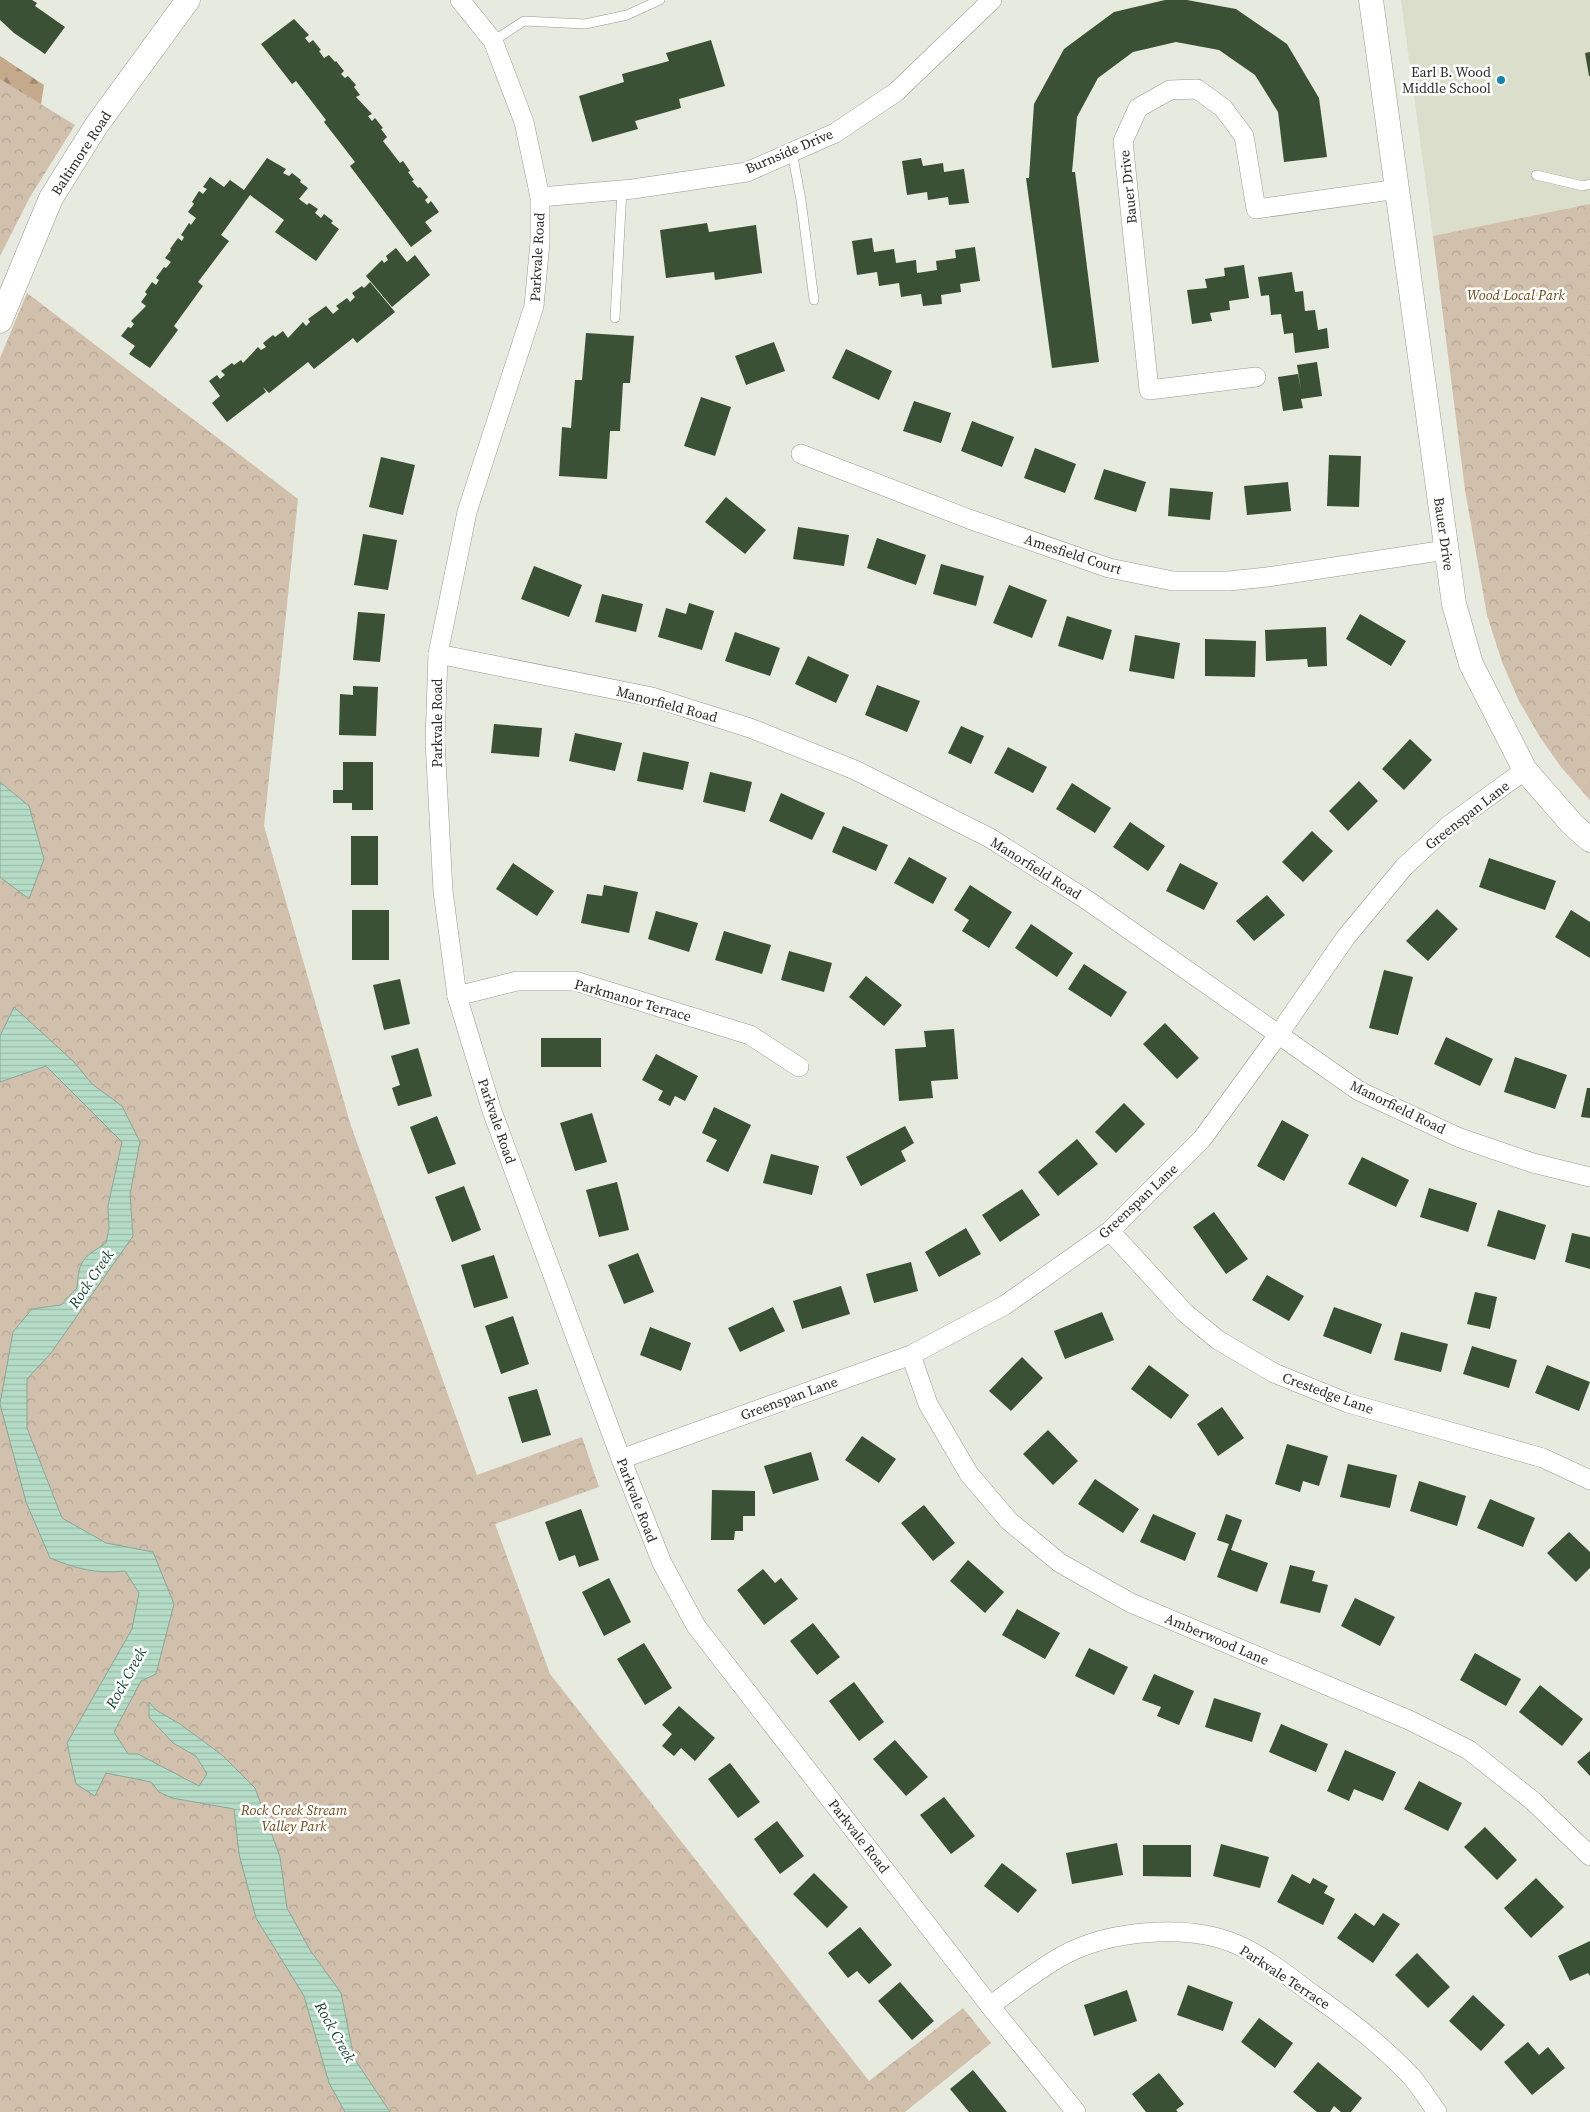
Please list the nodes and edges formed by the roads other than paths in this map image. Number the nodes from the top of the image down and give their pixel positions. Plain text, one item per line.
1 (188, 0) edge
2 (460, 0) edge
3 (660, 0) edge
4 (992, 0) edge
5 (1371, 0) edge
6 (493, 41) junction
7 (792, 152) junction
8 (1536, 175) dead end
9 (1590, 184) edge
10 (1398, 189) junction
11 (622, 190) junction
12 (540, 197) junction
13 (814, 300) dead end
14 (615, 318) dead end
15 (0, 321) edge
16 (1256, 377) dead end
17 (801, 454) dead end
18 (1446, 550) junction
19 (438, 654) junction
20 (1525, 770) junction
21 (1590, 840) edge
22 (457, 996) junction
23 (1278, 1035) junction
24 (799, 1067) dead end
25 (1590, 1177) edge
26 (1110, 1231) junction
27 (911, 1355) junction
28 (621, 1459) junction
29 (1590, 1480) edge
30 (1590, 1856) edge
31 (990, 2006) junction
32 (1076, 2112) edge
33 (1437, 2112) edge

1 - 15 street, Baltimore Road
2 - 6 street, Parkvale Road
3 - 6 lane
4 - 7 street, Burnside Drive
5 - 10 street, Bauer Drive
6 - 12 street, Parkvale Road
7 - 11 street, Burnside Drive
7 - 13 lane
8 - 9 lane
10 - 16 street, Bauer Drive
10 - 18 street, Bauer Drive
11 - 12 street, Burnside Drive
11 - 14 lane
12 - 19 street, Parkvale Road
17 - 18 street, Amesfield Court
18 - 20 street, Bauer Drive
19 - 22 street, Parkvale Road
19 - 23 street, Manorfield Road
20 - 21 street, Bauer Drive
20 - 23 street, Greenspan Lane
22 - 24 street, Parkmanor Terrace
22 - 28 street, Parkvale Road
23 - 25 street, Manorfield Road
23 - 26 street, Greenspan Lane
26 - 27 street, Greenspan Lane
26 - 29 street, Crestedge Lane
27 - 28 street, Greenspan Lane
27 - 30 street, Amberwood Lane
28 - 31 street, Parkvale Road
31 - 32 street, Parkvale Road
31 - 33 street, Parkvale Terrace

